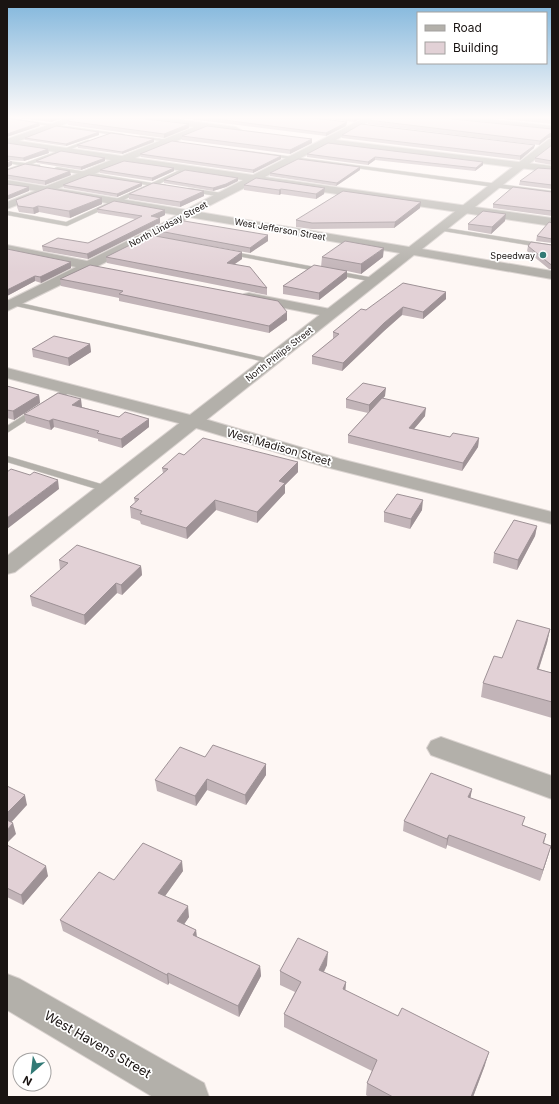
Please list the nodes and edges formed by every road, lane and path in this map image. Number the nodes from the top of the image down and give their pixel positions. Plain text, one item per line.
1 (58, 170) edge
2 (98, 170) edge
3 (185, 170) edge
4 (190, 170) edge
5 (272, 170) edge
6 (376, 170) edge
7 (517, 170) edge
8 (87, 174) junction
9 (254, 179) junction
10 (7, 183) edge
11 (153, 184) junction
12 (494, 186) junction
13 (167, 187) edge
14 (182, 189) edge
15 (47, 190) junction
16 (552, 193) edge
17 (222, 195) junction
18 (115, 201) junction
19 (7, 206) edge
20 (465, 209) junction
21 (7, 213) edge
22 (188, 213) junction
23 (552, 222) edge
24 (439, 229) junction
25 (552, 247) edge
26 (8, 250) edge
27 (410, 251) junction
28 (223, 252) edge
29 (88, 265) junction
30 (111, 270) edge
31 (552, 275) edge
32 (374, 280) junction
33 (237, 295) edge
34 (10, 304) edge
35 (330, 313) junction
36 (270, 361) junction
37 (7, 373) edge
38 (68, 389) junction
39 (192, 421) junction
40 (7, 430) edge
41 (7, 459) edge
42 (107, 489) junction
43 (552, 518) edge
44 (7, 566) edge
45 (441, 748) dead end
46 (552, 788) edge
47 (7, 991) edge
48 (190, 1097) edge

1 - 8 lane
2 - 8 street
3 - 11 lane
4 - 9 street
5 - 9 street, North Lindsay Street
6 - 12 lane
7 - 12 street, North Philips Street
8 - 11 lane
8 - 15 street
9 - 17 street, North Lindsay Street
9 - 20 street
10 - 15 street, West Jefferson Street
11 - 13 lane
11 - 18 lane
12 - 16 lane
12 - 20 street, North Philips Street
14 - 17 lane
15 - 18 street, West Jefferson Street
15 - 19 street
17 - 22 street, North Lindsay Street
18 - 21 lane
18 - 22 street, West Jefferson Street
20 - 23 street
20 - 24 street, North Philips Street
22 - 27 street, West Jefferson Street
22 - 29 street, North Lindsay Street
24 - 25 lane
24 - 27 street, North Philips Street
26 - 29 street
27 - 31 street, West Jefferson Street
27 - 32 street, North Philips Street
28 - 32 lane
29 - 30 street
29 - 34 street, North Lindsay Street
32 - 35 street, North Philips Street
33 - 35 street
34 - 36 lane
35 - 36 street, North Philips Street
36 - 39 street, North Philips Street
37 - 38 street, West Madison Street
38 - 39 street, West Madison Street
38 - 40 lane
39 - 42 street, North Philips Street
39 - 43 street, West Madison Street
41 - 42 lane
42 - 44 street, North Philips Street
45 - 46 street
47 - 48 street, West Havens Street

